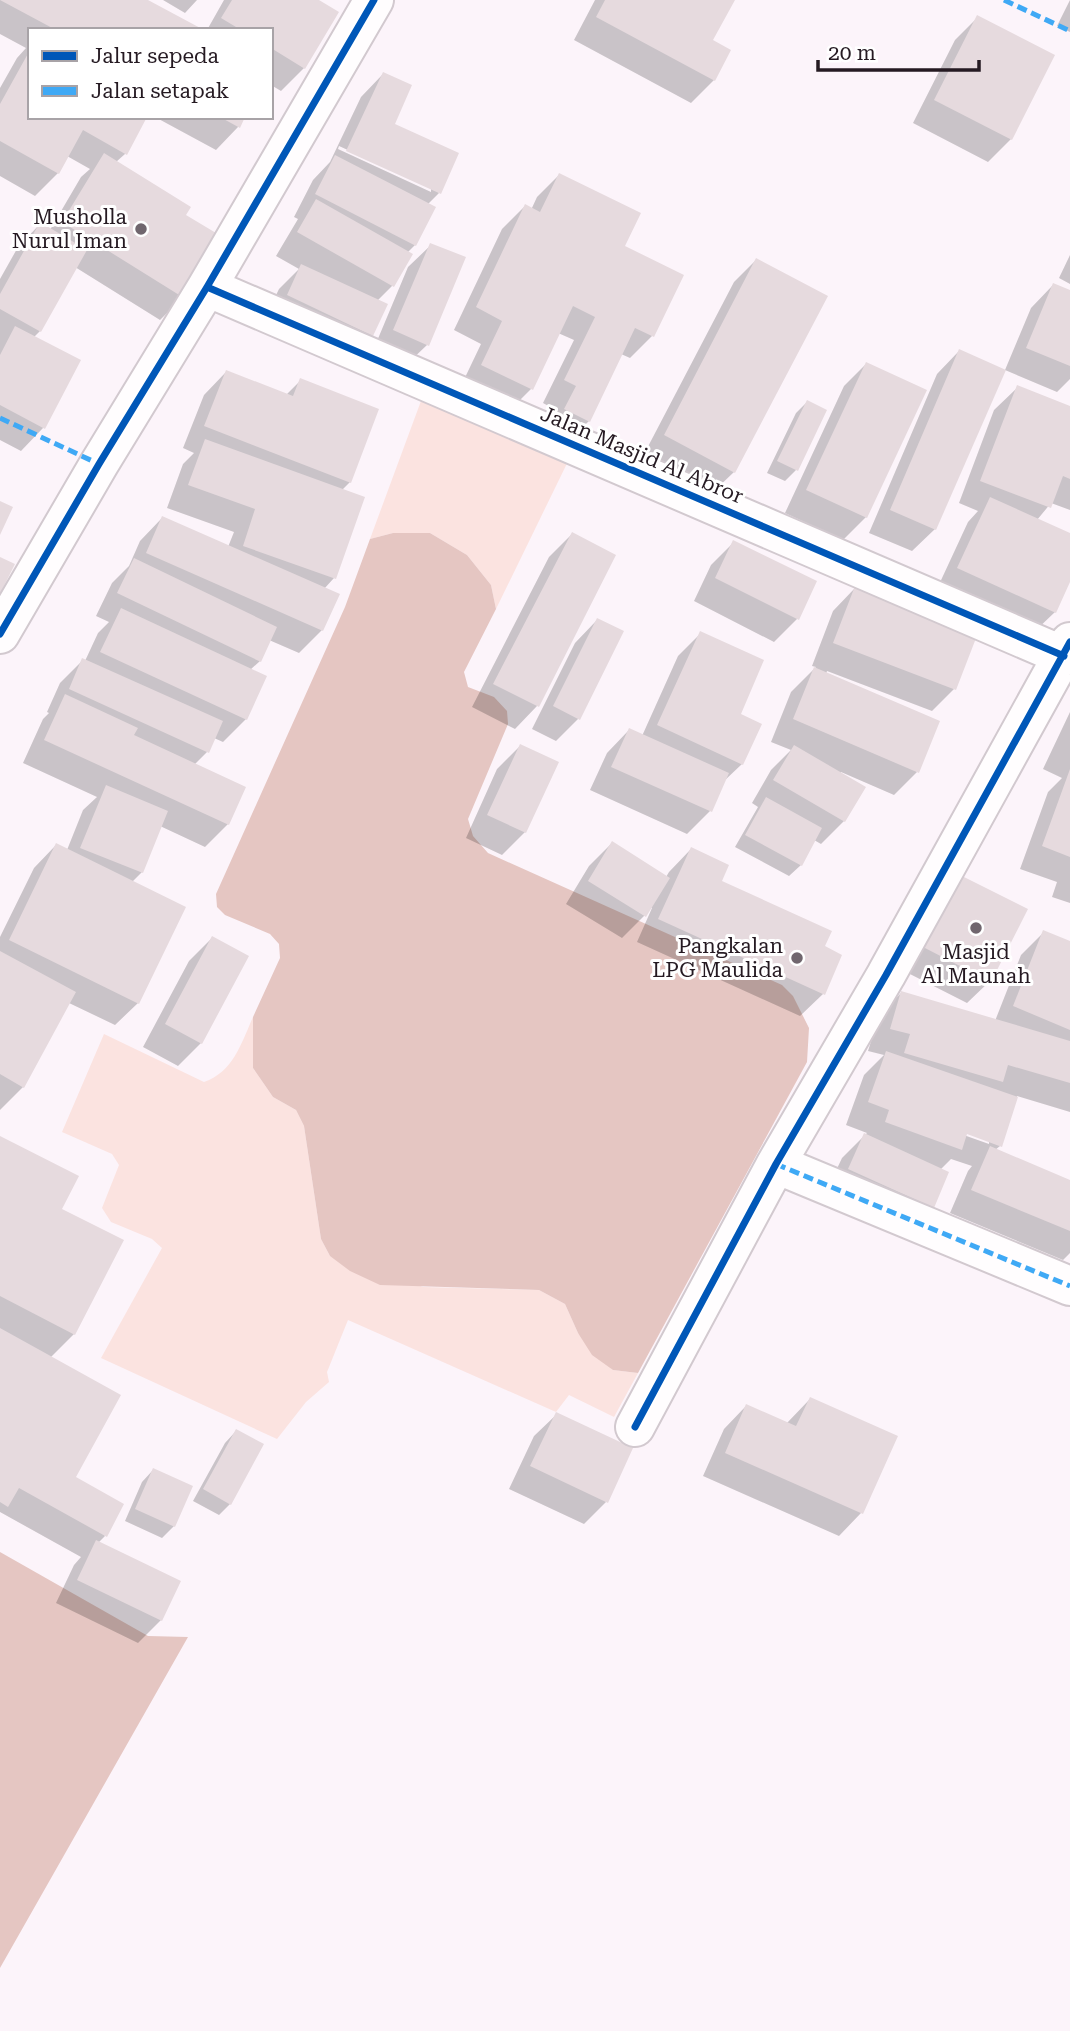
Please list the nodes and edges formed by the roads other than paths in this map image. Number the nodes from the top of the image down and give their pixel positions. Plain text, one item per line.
1 (374, 0) edge
2 (207, 287) junction
3 (0, 634) edge
4 (1067, 649) edge
5 (776, 1164) junction
6 (1070, 1286) edge
7 (635, 1427) dead end

1 - 2 street
2 - 3 street
2 - 4 street, Jalan Masjid Al Abror
4 - 5 street
5 - 6 street
5 - 7 street

